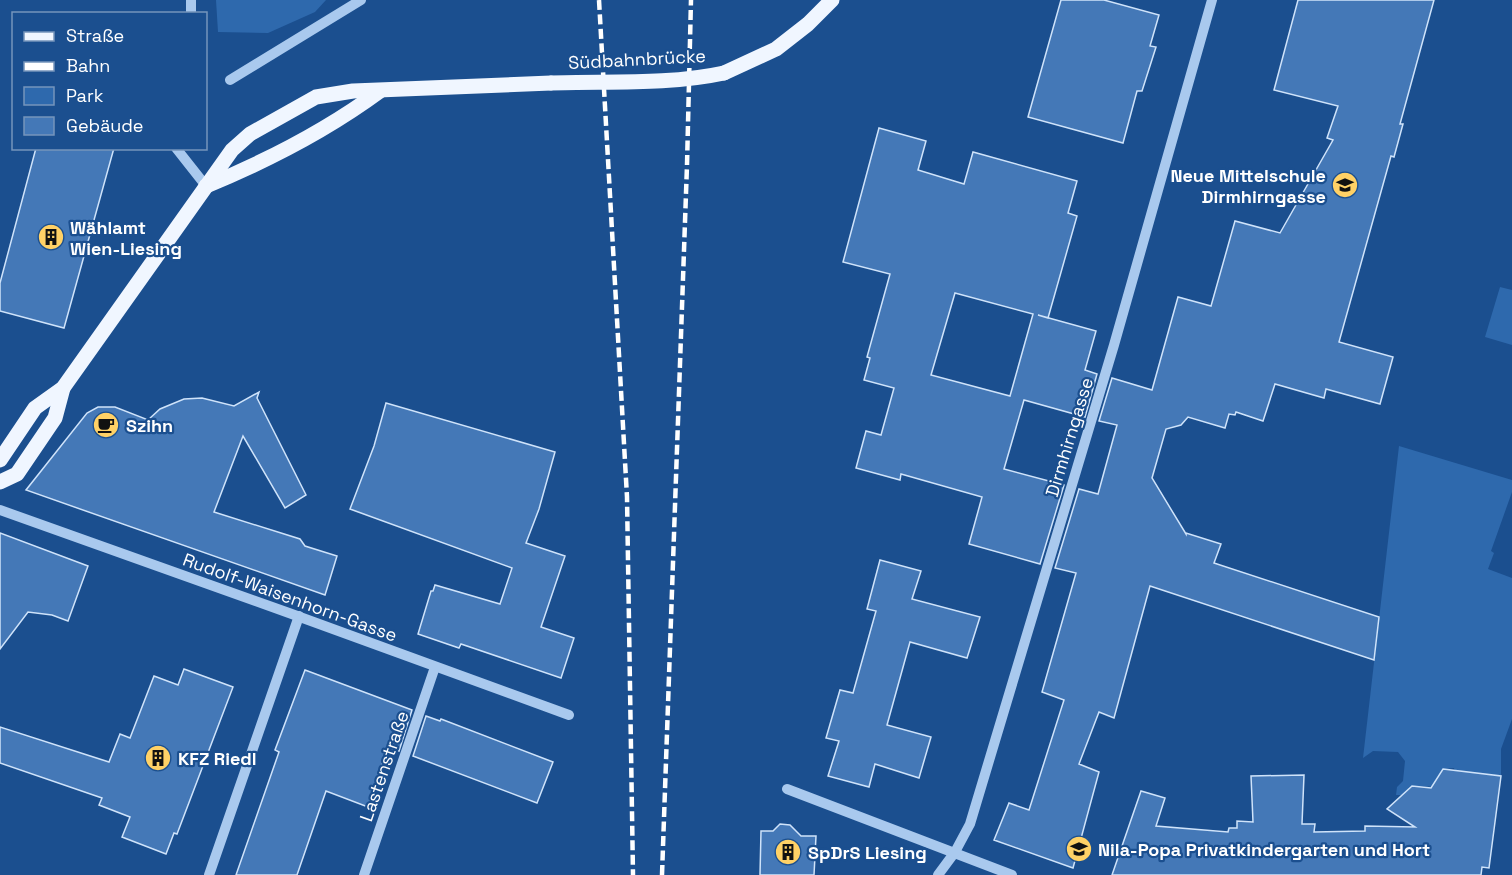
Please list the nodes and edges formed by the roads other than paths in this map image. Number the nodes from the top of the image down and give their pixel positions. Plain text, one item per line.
1 (361, 0) edge
2 (832, 0) edge
3 (1212, 0) edge
4 (230, 80) dead end
5 (380, 91) junction
6 (178, 150) edge
7 (206, 186) junction
8 (63, 388) junction
9 (0, 460) edge
10 (0, 482) edge
11 (0, 510) edge
12 (299, 616) junction
13 (435, 667) junction
14 (569, 715) dead end
15 (787, 789) dead end
16 (955, 852) junction
17 (209, 875) edge
18 (364, 875) edge
19 (938, 875) edge
20 (1012, 875) edge

1 - 4 street
2 - 5 main road, Südbahnbrücke, bridge
3 - 16 street, Dirmhirngasse
5 - 7 main road
5 - 7 main road, Südbahnbrücke
6 - 7 street
7 - 8 main road, Südbahnbrücke
8 - 9 main road
8 - 10 main road
11 - 12 street, Rudolf-Waisenhorn-Gasse
12 - 13 street, Rudolf-Waisenhorn-Gasse
12 - 17 street
13 - 14 street, Rudolf-Waisenhorn-Gasse
13 - 18 street, Lastenstraße
15 - 16 street
16 - 19 street, Dirmhirngasse
16 - 20 street

